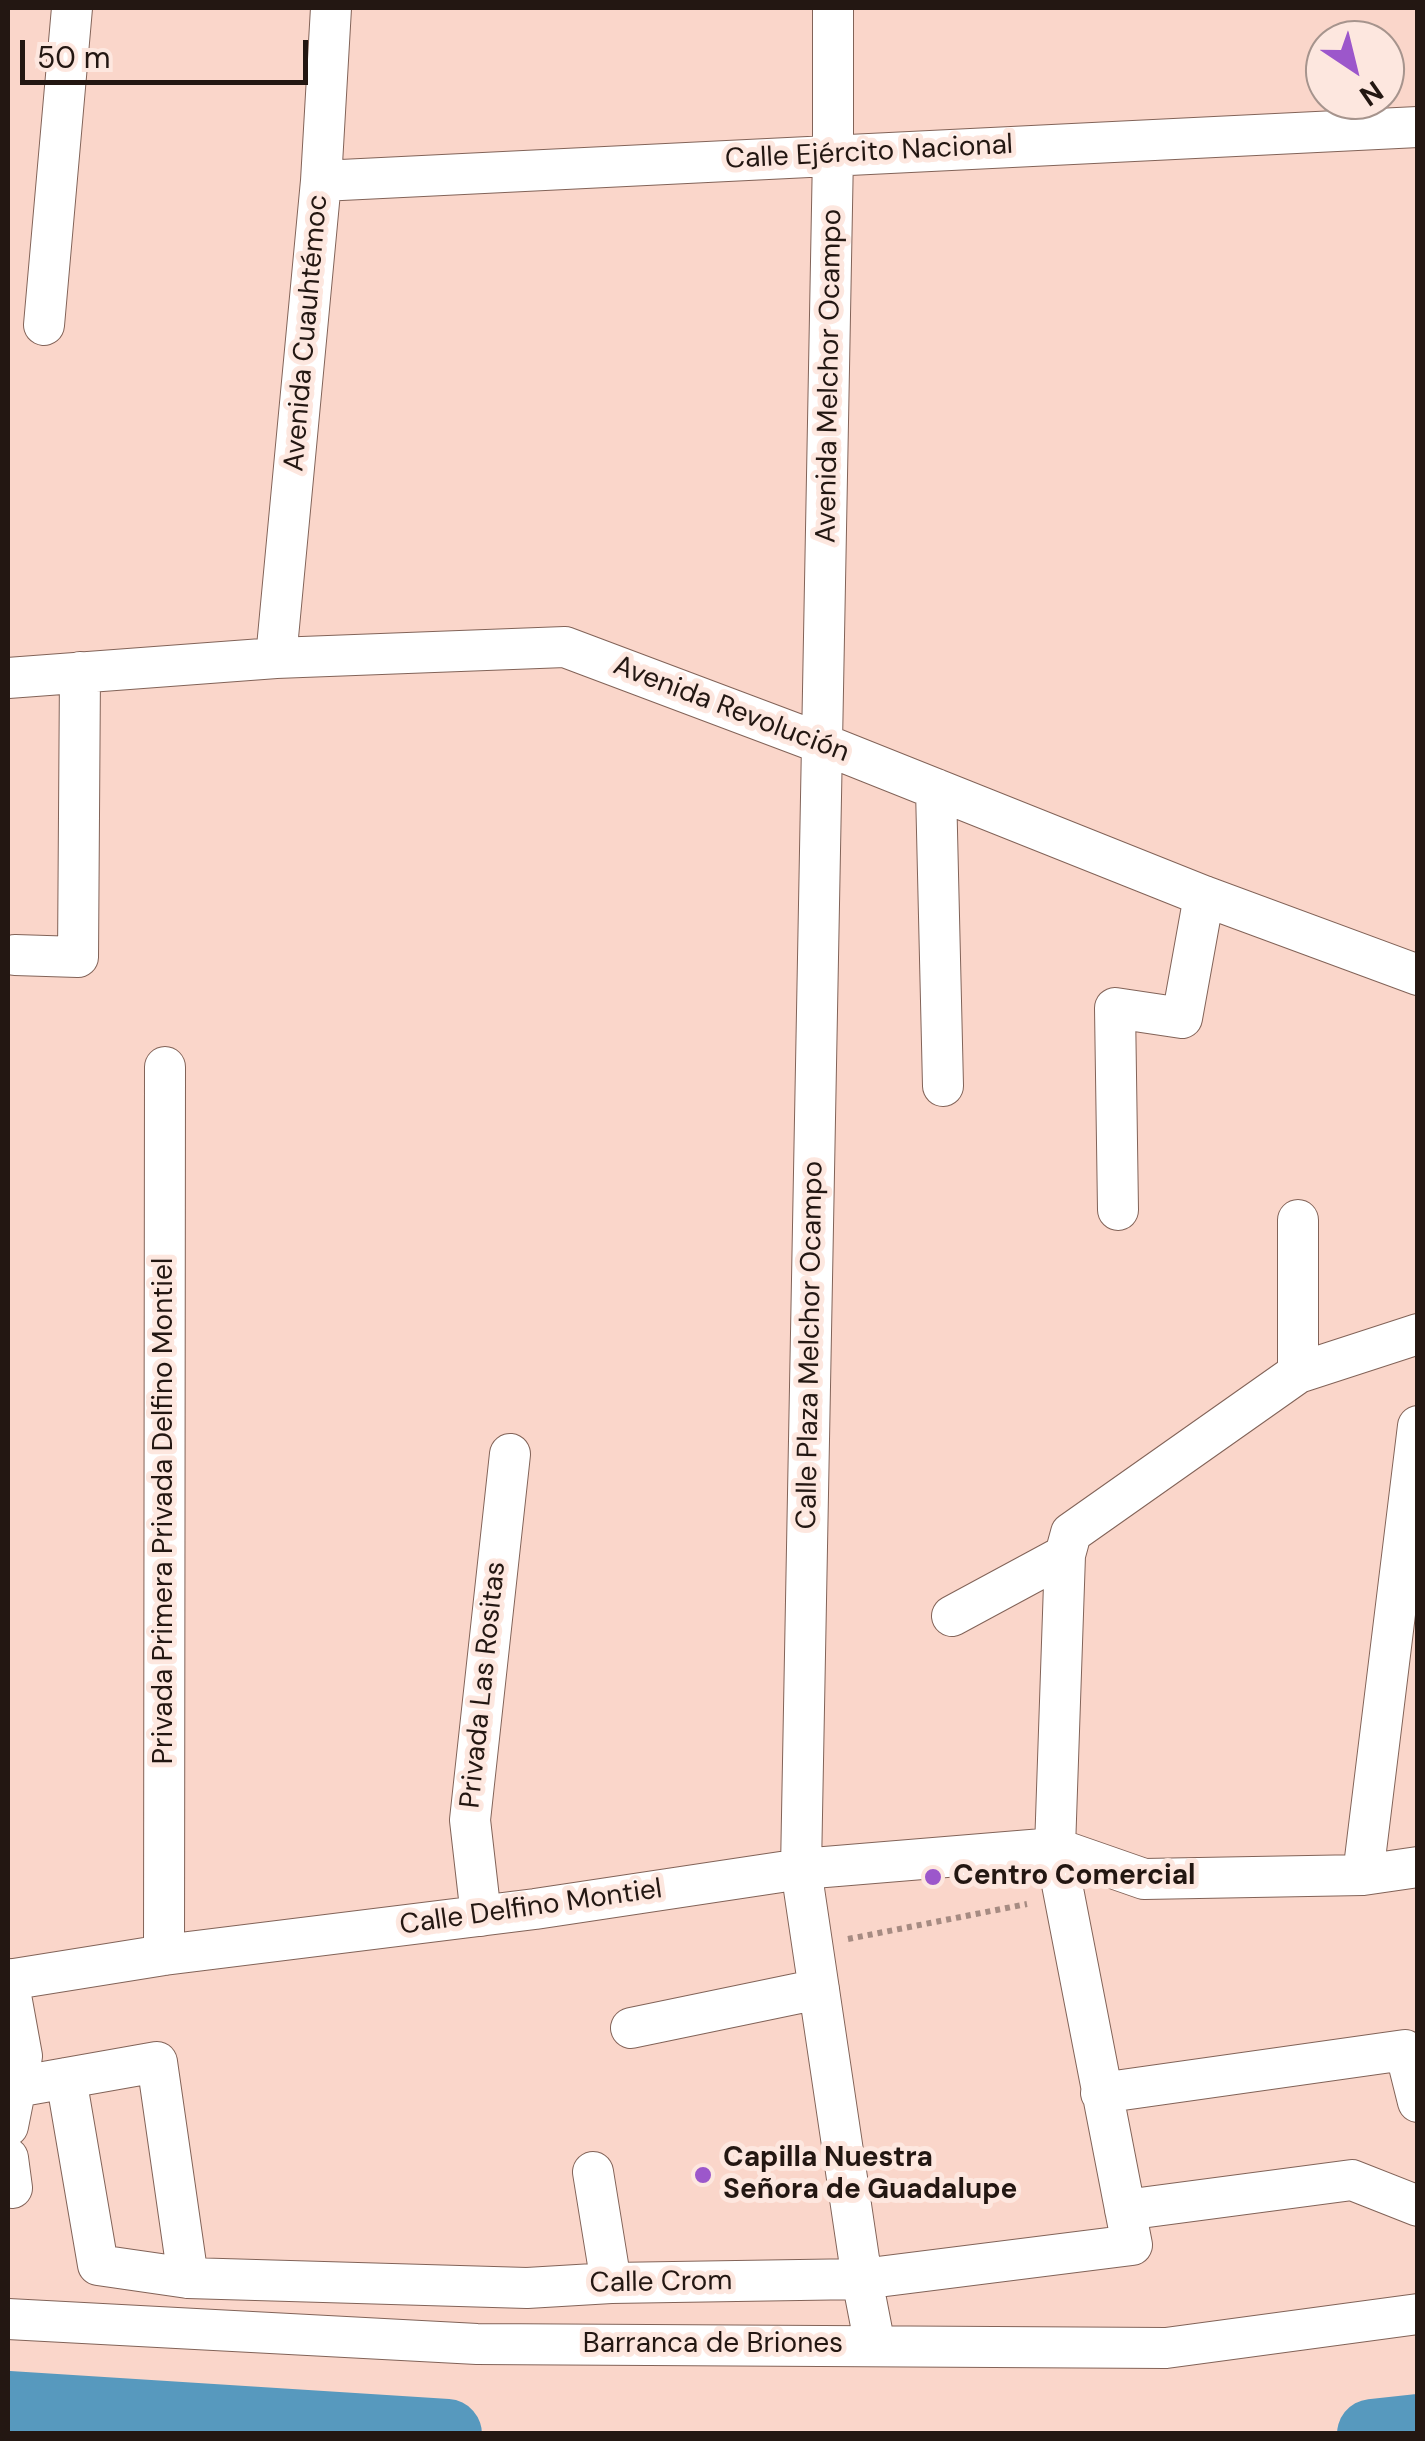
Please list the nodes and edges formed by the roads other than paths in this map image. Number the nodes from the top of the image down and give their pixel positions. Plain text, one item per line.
1 (72, 8) edge
2 (331, 8) edge
3 (833, 8) edge
4 (1418, 128) edge
5 (834, 154) junction
6 (321, 181) junction
7 (44, 324) dead end
8 (276, 658) junction
9 (80, 672) junction
10 (8, 678) edge
11 (823, 744) junction
12 (936, 789) junction
13 (1204, 896) junction
14 (15, 955) dead end
15 (1418, 975) edge
16 (165, 1066) dead end
17 (943, 1086) dead end
18 (1118, 1210) dead end
19 (1298, 1220) dead end
20 (1418, 1334) edge
21 (1298, 1373) junction
22 (1418, 1426) edge
23 (510, 1454) dead end
24 (1065, 1555) junction
25 (952, 1616) dead end
26 (1055, 1848) junction
27 (1418, 1867) edge
28 (801, 1869) junction
29 (1363, 1875) junction
30 (481, 1916) junction
31 (164, 1954) junction
32 (8, 1980) edge
33 (819, 1990) junction
34 (631, 2028) dead end
35 (66, 2078) junction
36 (16, 2087) junction
37 (1101, 2092) junction
38 (1418, 2102) edge
39 (8, 2126) edge
40 (593, 2172) dead end
41 (1418, 2206) edge
42 (1129, 2227) junction
43 (188, 2278) junction
44 (862, 2279) junction
45 (611, 2283) junction
46 (1418, 2314) edge
47 (8, 2319) edge
48 (875, 2346) junction

1 - 7 street
2 - 6 street, Avenida Cuauhtémoc
3 - 5 street, Avenida Melchor Ocampo
4 - 5 street, Calle Ejército Nacional
5 - 6 street, Calle Ejército Nacional
5 - 11 street, Avenida Melchor Ocampo
6 - 8 street, Avenida Cuauhtémoc
8 - 9 street, Avenida Revolución
8 - 11 street, Avenida Revolución
9 - 10 street, Avenida Revolución
9 - 14 street
11 - 12 street, Avenida Revolución
11 - 28 street, Calle Plaza Melchor Ocampo
12 - 13 street, Avenida Revolución
12 - 17 street
13 - 15 street, Avenida Revolución
13 - 18 street
16 - 31 street, Privada Primera Privada Delfino Montiel
19 - 21 street
20 - 21 street
21 - 24 street
22 - 29 street
23 - 30 street, Privada Las Rositas
24 - 25 street
24 - 26 street
26 - 28 street, Calle Delfino Montiel
26 - 29 street, Calle Delfino Montiel
26 - 37 street
27 - 29 street, Calle Delfino Montiel
28 - 30 street, Calle Delfino Montiel
28 - 33 street, Calle Plaza Melchor Ocampo
30 - 31 street, Calle Delfino Montiel
31 - 32 street, Calle Delfino Montiel
32 - 36 street
33 - 34 street
33 - 44 street, Calle Plaza Melchor Ocampo
35 - 36 street
35 - 43 street, Calle Crom
35 - 43 street
36 - 39 street
37 - 38 street
37 - 42 street
40 - 45 street
41 - 42 street, Calle Crom
42 - 44 street, Calle Crom
43 - 45 street, Calle Crom
44 - 45 street, Calle Crom
44 - 48 street, Calle Plaza Melchor Ocampo
46 - 48 street, Barranca de Briones
47 - 48 street, Barranca de Briones

